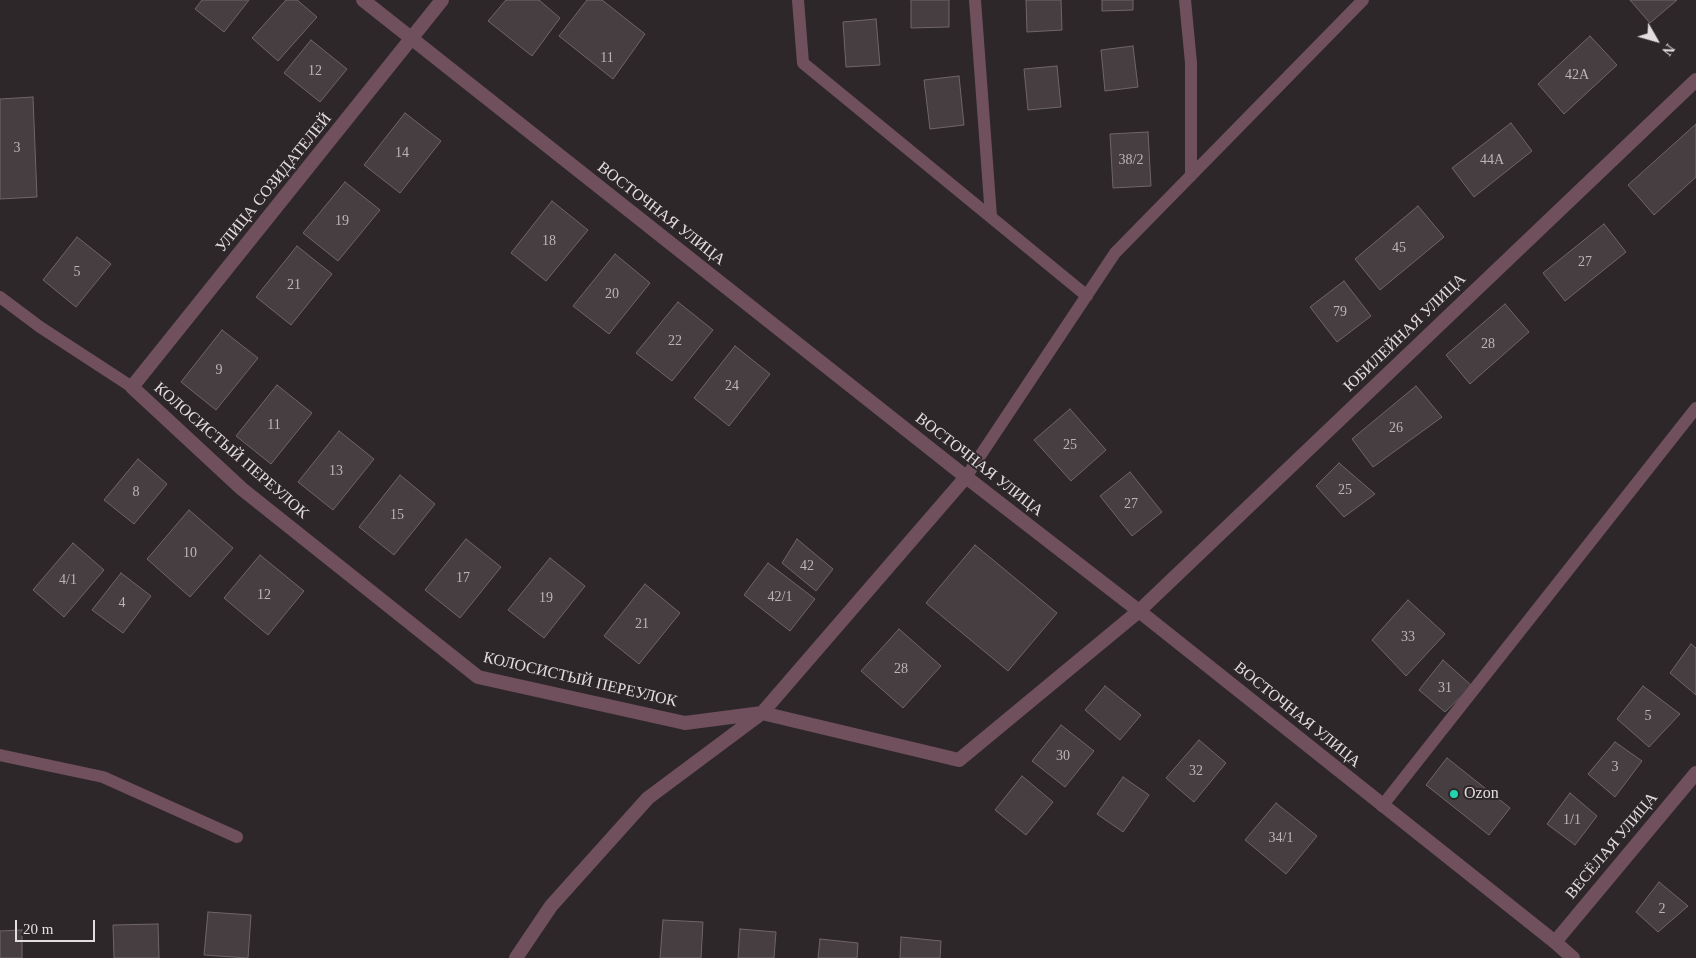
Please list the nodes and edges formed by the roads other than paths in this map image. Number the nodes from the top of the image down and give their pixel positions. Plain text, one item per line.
1 (362, 0) edge
2 (442, 0) edge
3 (798, 0) edge
4 (975, 0) edge
5 (1185, 0) edge
6 (1363, 0) edge
7 (412, 38) junction
8 (1696, 80) edge
9 (1191, 176) junction
10 (990, 217) junction
11 (1087, 296) junction
12 (0, 297) edge
13 (132, 387) junction
14 (1696, 408) edge
15 (966, 477) junction
16 (1139, 611) junction
17 (762, 713) junction
18 (0, 755) edge
19 (1696, 773) edge
20 (1382, 806) junction
21 (237, 837) dead end
22 (1555, 942) junction
23 (516, 958) edge
24 (1573, 958) edge

1 - 7 street, ВОСТОЧНАЯ УЛИЦА
2 - 7 street, УЛИЦА СОЗИДАТЕЛЕЙ
3 - 10 lane
4 - 10 lane
5 - 9 lane
6 - 9 lane
7 - 13 street, УЛИЦА СОЗИДАТЕЛЕЙ
7 - 15 street, ВОСТОЧНАЯ УЛИЦА
8 - 16 street, ЮБИЛЕЙНАЯ УЛИЦА
9 - 11 lane
10 - 11 lane
11 - 15 lane
12 - 13 lane, КОЛОСИСТЫЙ ПЕРЕУЛОК
13 - 17 street, КОЛОСИСТЫЙ ПЕРЕУЛОК
14 - 20 lane
15 - 16 street, ВОСТОЧНАЯ УЛИЦА
15 - 17 street
16 - 17 street, ЮБИЛЕЙНАЯ УЛИЦА
16 - 20 street, ВОСТОЧНАЯ УЛИЦА
17 - 23 street
18 - 21 lane
19 - 22 street, ВЕСЁЛАЯ УЛИЦА
20 - 22 street, ВОСТОЧНАЯ УЛИЦА
22 - 24 street, ВОСТОЧНАЯ УЛИЦА

